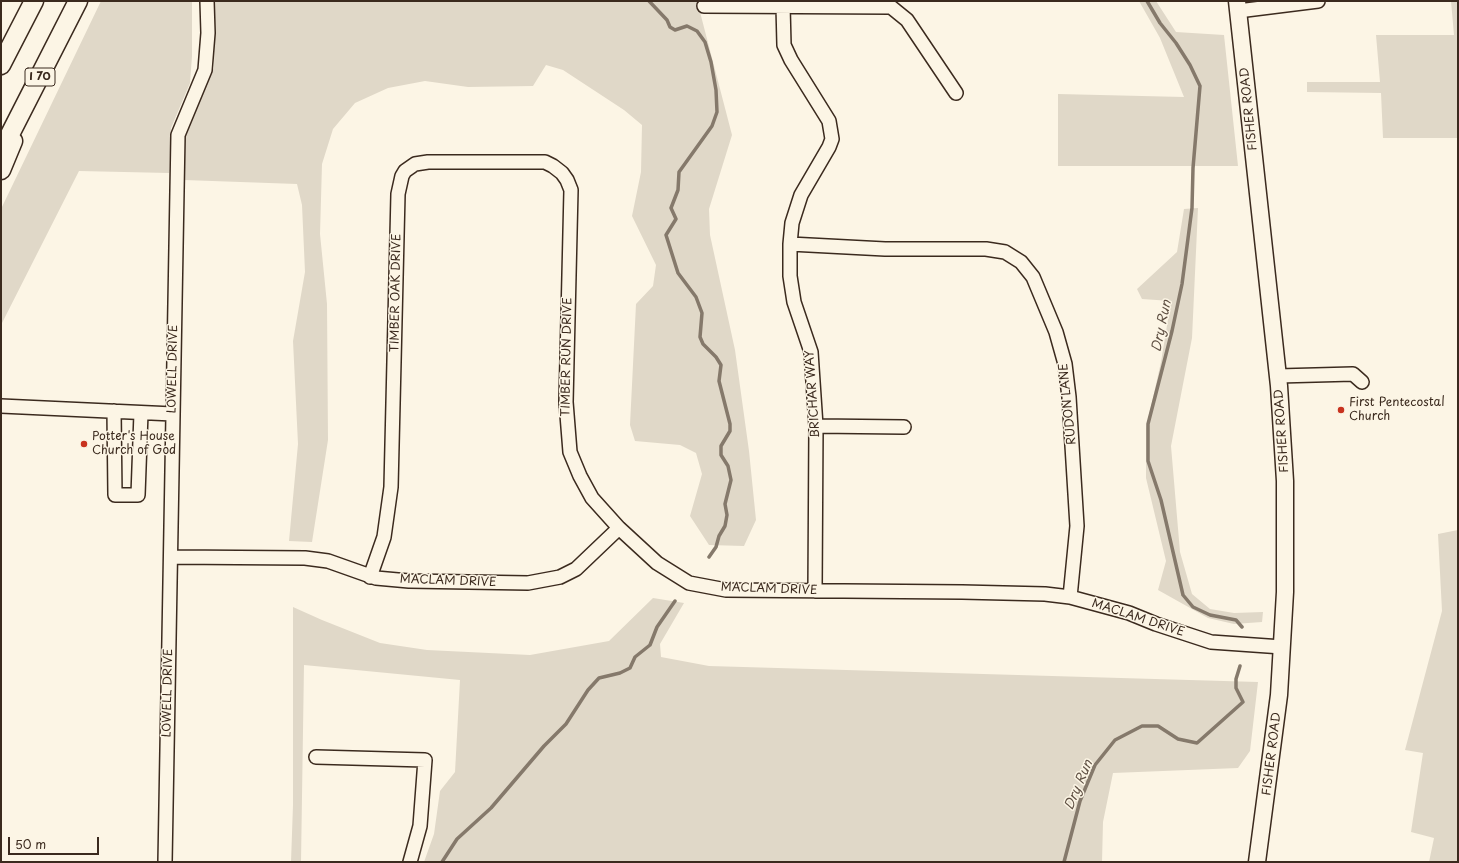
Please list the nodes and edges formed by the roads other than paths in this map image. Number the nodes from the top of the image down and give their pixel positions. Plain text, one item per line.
1 (34, 1) edge
2 (78, 1) edge
3 (207, 1) edge
4 (1318, 1) edge
5 (704, 6) dead end
6 (783, 6) junction
7 (1237, 6) edge
8 (1, 65) edge
9 (41, 75) junction
10 (956, 93) dead end
11 (1, 152) edge
12 (1, 170) edge
13 (562, 173) joint
14 (790, 244) junction
15 (1278, 376) junction
16 (1362, 382) dead end
17 (1, 406) edge
18 (114, 411) junction
19 (141, 413) junction
20 (173, 414) junction
21 (816, 426) junction
22 (904, 427) dead end
23 (619, 528) junction
24 (171, 557) junction
25 (370, 577) junction
26 (815, 591) junction
27 (1070, 597) junction
28 (1282, 647) junction
29 (316, 757) dead end
30 (165, 862) edge
31 (410, 862) edge
32 (1257, 862) edge

1 - 8 highway
2 - 9 highway, I 70
3 - 20 street, LOWELL DRIVE
4 - 7 street
5 - 6 street
6 - 10 street
6 - 14 street, BRICHAR WAY
7 - 15 main road, FISHER ROAD
9 - 11 highway, I 70
9 - 12 highway
13 - 23 street, TIMBER RUN DRIVE
13 - 25 street, TIMBER OAK DRIVE
14 - 21 street, BRICHAR WAY
14 - 27 street, RUDON LANE
15 - 16 street
15 - 28 main road, FISHER ROAD
17 - 18 street
18 - 19 street
18 - 19 street
19 - 20 street
20 - 24 street, LOWELL DRIVE
21 - 22 street
21 - 26 street, BRICHAR WAY
23 - 25 street, MACLAM DRIVE
23 - 26 street, MACLAM DRIVE
24 - 25 street, MACLAM DRIVE
24 - 30 street, LOWELL DRIVE
26 - 27 street, MACLAM DRIVE
27 - 28 street, MACLAM DRIVE
28 - 32 main road, FISHER ROAD
29 - 31 street

